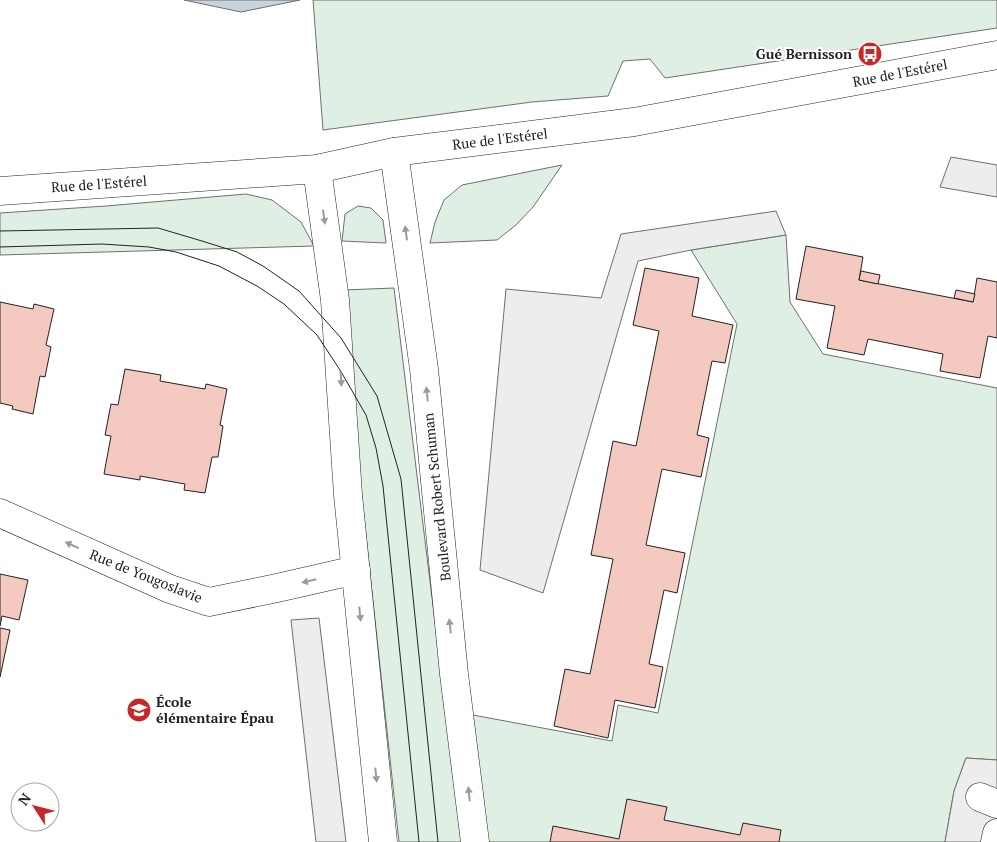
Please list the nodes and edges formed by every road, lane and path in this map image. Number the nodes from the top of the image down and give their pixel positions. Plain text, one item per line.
1 (997, 55) edge
2 (394, 152) junction
3 (317, 169) junction
4 (0, 191) edge
5 (0, 513) edge
6 (356, 570) junction
7 (997, 833) edge
8 (383, 842) edge
9 (475, 842) edge
10 (995, 842) edge

1 - 2 street, Rue de l'Estérel
2 - 3 street, Rue de l'Estérel
9 -> 2 street, Boulevard Robert Schuman
3 - 4 street, Rue de l'Estérel
3 -> 6 street
6 -> 5 street, Rue de Yougoslavie
6 -> 8 street
7 - 10 street

